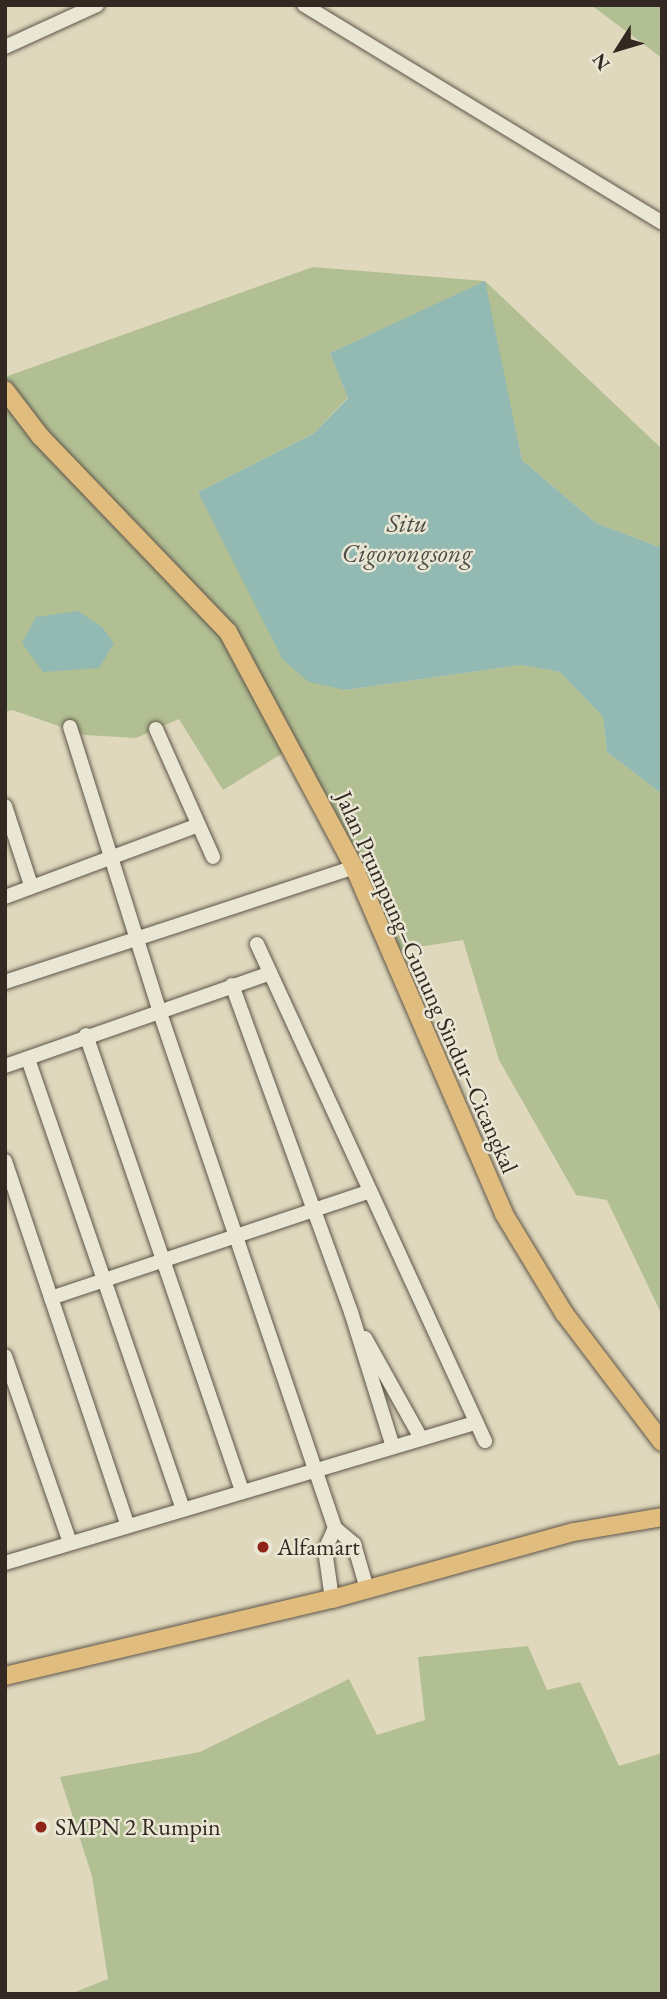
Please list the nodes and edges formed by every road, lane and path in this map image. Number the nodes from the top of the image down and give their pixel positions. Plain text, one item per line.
1 (97, 5) edge
2 (310, 6) edge
3 (5, 47) edge
4 (662, 223) edge
5 (5, 390) edge
6 (70, 727) dead end
7 (156, 729) dead end
8 (5, 806) edge
9 (196, 826) junction
10 (111, 857) junction
11 (212, 857) dead end
12 (354, 867) junction
13 (31, 885) junction
14 (5, 897) edge
15 (136, 938) junction
16 (257, 944) dead end
17 (270, 973) junction
18 (5, 982) edge
19 (232, 985) junction
20 (159, 1010) junction
21 (86, 1035) junction
22 (29, 1059) junction
23 (5, 1066) edge
24 (5, 1161) edge
25 (370, 1191) junction
26 (311, 1212) junction
27 (236, 1236) junction
28 (163, 1261) junction
29 (105, 1280) junction
30 (51, 1298) junction
31 (351, 1312) junction
32 (5, 1356) edge
33 (476, 1423) junction
34 (421, 1438) junction
35 (485, 1441) dead end
36 (662, 1442) edge
37 (393, 1447) junction
38 (316, 1470) junction
39 (242, 1491) junction
40 (183, 1508) junction
41 (662, 1517) edge
42 (127, 1524) junction
43 (335, 1528) junction
44 (70, 1543) junction
45 (5, 1563) edge
46 (367, 1589) junction
47 (332, 1599) junction
48 (5, 1676) edge

1 - 3 street
2 - 4 street
5 - 12 main road, Jalan Prumpung–Gunung Sindur–Cicangkal
6 - 10 street
7 - 9 street
8 - 13 street
9 - 10 street
9 - 11 street
10 - 13 street
10 - 15 street
12 - 15 street
12 - 36 main road, Jalan Prumpung–Gunung Sindur–Cicangkal
13 - 14 street
15 - 18 street
15 - 20 street
16 - 17 street
17 - 19 street
17 - 25 street
19 - 20 street
19 - 26 street
20 - 21 street
20 - 27 street
21 - 22 street
21 - 28 street
22 - 23 street
22 - 29 street
24 - 30 street
25 - 26 street
25 - 33 street
26 - 27 street
26 - 31 street
27 - 28 street
27 - 38 street
28 - 29 street
28 - 39 street
29 - 30 street
29 - 40 street
30 - 42 street
31 - 34 street
31 - 37 street
32 - 44 street
33 - 34 street
33 - 35 street
34 - 37 street
37 - 38 street
38 - 39 street
38 - 43 street
39 - 40 street
40 - 42 street
41 - 46 main road
42 - 44 street
43 - 46 street
43 - 47 street
44 - 45 street
46 - 47 main road
47 - 48 main road

